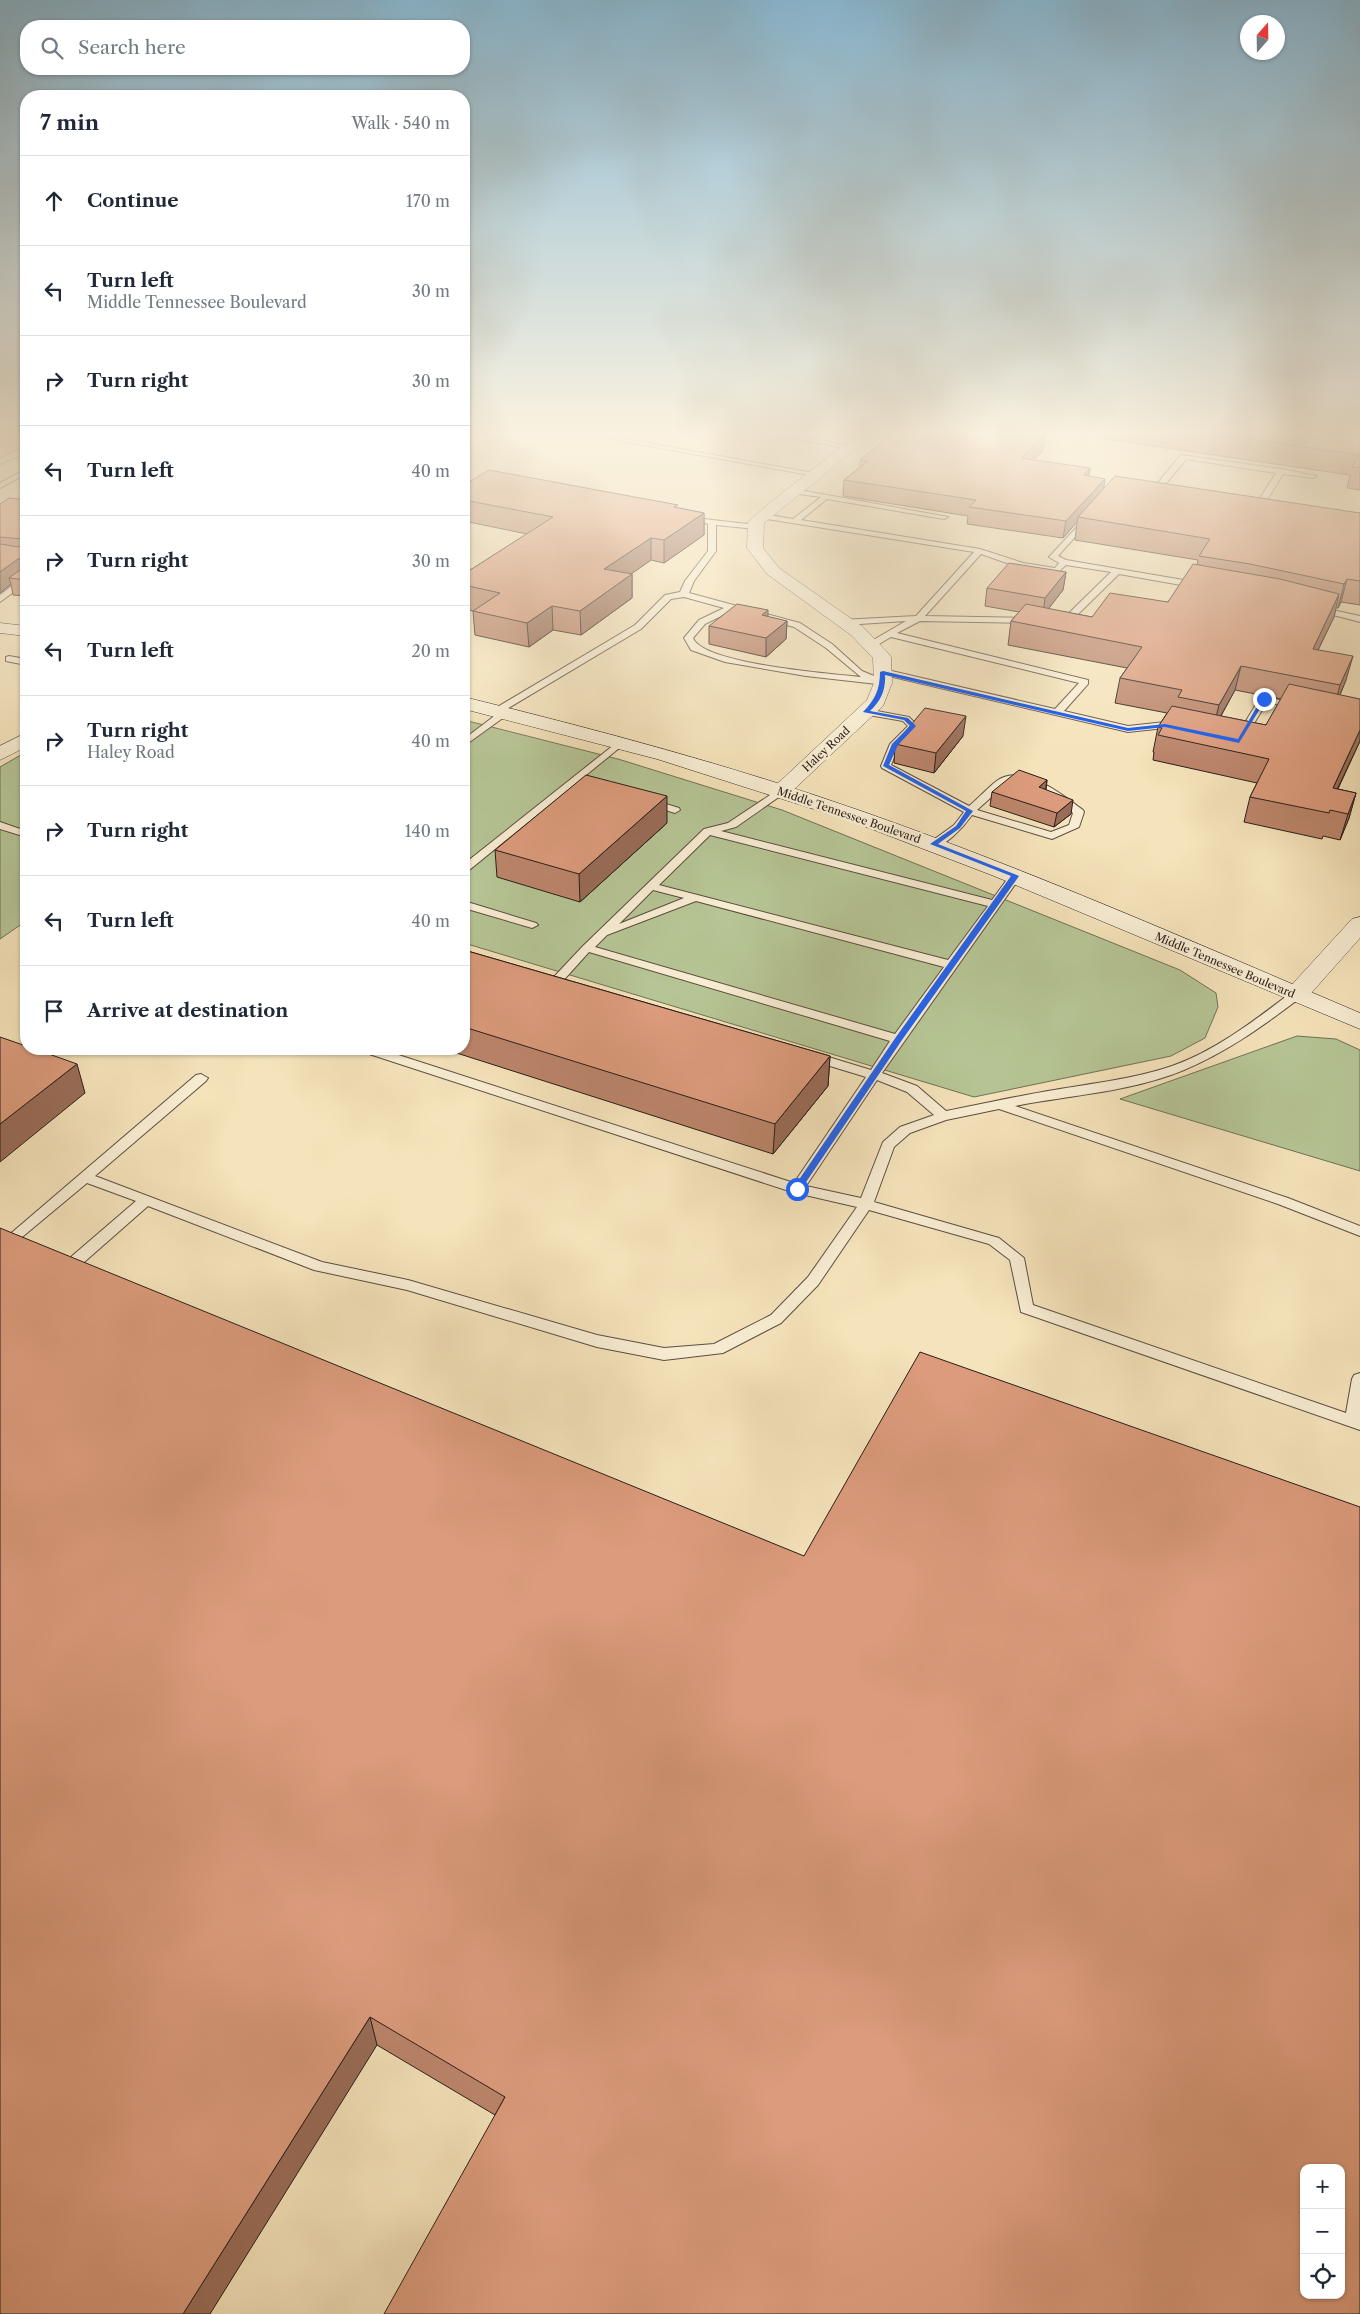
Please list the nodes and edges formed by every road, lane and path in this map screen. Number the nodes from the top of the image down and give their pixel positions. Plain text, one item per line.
1 (712, 543) edge
2 (756, 543) edge
3 (930, 543) edge
4 (1065, 543) edge
5 (980, 551) junction
6 (1064, 562) junction
7 (1117, 571) junction
8 (20, 584) edge
9 (1212, 587) edge
10 (684, 594) junction
11 (0, 599) edge
12 (1306, 604) edge
13 (734, 606) junction
14 (918, 618) junction
15 (1360, 618) edge
16 (1039, 620) edge
17 (1049, 620) edge
18 (844, 622) junction
19 (0, 628) edge
20 (20, 630) edge
21 (889, 634) junction
22 (871, 645) junction
23 (9, 659) dead end
24 (20, 661) edge
25 (883, 678) junction
26 (470, 704) edge
27 (1302, 707) edge
28 (500, 712) junction
29 (866, 712) junction
30 (1058, 713) junction
31 (1184, 729) edge
32 (470, 738) edge
33 (1230, 739) edge
34 (20, 742) edge
35 (620, 743) junction
36 (0, 754) edge
37 (782, 790) junction
38 (639, 798) edge
39 (675, 810) dead end
40 (970, 811) junction
41 (0, 825) edge
42 (708, 831) junction
43 (20, 832) edge
44 (933, 844) junction
45 (470, 864) edge
46 (1015, 876) junction
47 (651, 886) junction
48 (696, 898) junction
49 (995, 904) junction
50 (470, 906) edge
51 (1360, 924) edge
52 (532, 925) dead end
53 (600, 935) junction
54 (587, 948) junction
55 (952, 964) junction
56 (557, 980) edge
57 (1296, 995) junction
58 (1360, 1022) edge
59 (898, 1039) junction
60 (800, 1053) edge
61 (386, 1055) edge
62 (875, 1075) junction
63 (201, 1078) dead end
64 (998, 1104) junction
65 (943, 1116) junction
66 (85, 1176) junction
67 (797, 1189) junction
68 (146, 1200) junction
69 (866, 1204) junction
70 (1360, 1231) edge
71 (16, 1235) edge
72 (77, 1260) edge
73 (1360, 1379) edge
74 (1357, 1423) edge

1 - 10 lane
2 - 18 street
3 - 5 lane
4 - 6 lane
5 - 6 lane
5 - 14 lane
6 - 7 lane
7 - 9 lane
7 - 17 lane
8 - 11 lane
10 - 13 lane
10 - 28 lane
12 - 15 lane
13 - 25 lane
13 - 25 lane
14 - 16 lane
14 - 18 lane
14 - 21 lane
18 - 22 street
19 - 20 street
21 - 22 lane
21 - 30 lane
22 - 25 street
23 - 24 lane
25 - 29 street, Haley Road
25 - 30 lane
26 - 28 street, Middle Tennessee Boulevard
27 - 33 lane
28 - 32 lane
28 - 35 street, Middle Tennessee Boulevard
29 - 37 street, Haley Road
29 - 40 lane
30 - 31 lane
34 - 36 street
35 - 37 street, Middle Tennessee Boulevard
35 - 45 lane
37 - 42 lane
37 - 44 street, Middle Tennessee Boulevard
38 - 39 lane
40 - 40 lane
40 - 44 lane
41 - 43 lane
42 - 47 lane
42 - 49 lane
44 - 46 street, Middle Tennessee Boulevard
46 - 49 lane
46 - 57 street, Middle Tennessee Boulevard
47 - 48 lane
47 - 53 lane
48 - 53 lane
48 - 55 lane
49 - 55 lane
50 - 52 lane
51 - 57 street
53 - 54 lane
54 - 56 lane
54 - 59 lane
55 - 59 lane
57 - 58 street, Middle Tennessee Boulevard
57 - 64 lane
59 - 62 lane
60 - 62 lane
61 - 67 lane
62 - 65 lane
62 - 67 lane
63 - 66 lane
64 - 65 lane
64 - 70 lane
65 - 69 lane
66 - 68 lane
66 - 71 lane
67 - 69 lane
68 - 69 lane
68 - 72 lane
69 - 74 lane
73 - 74 lane

